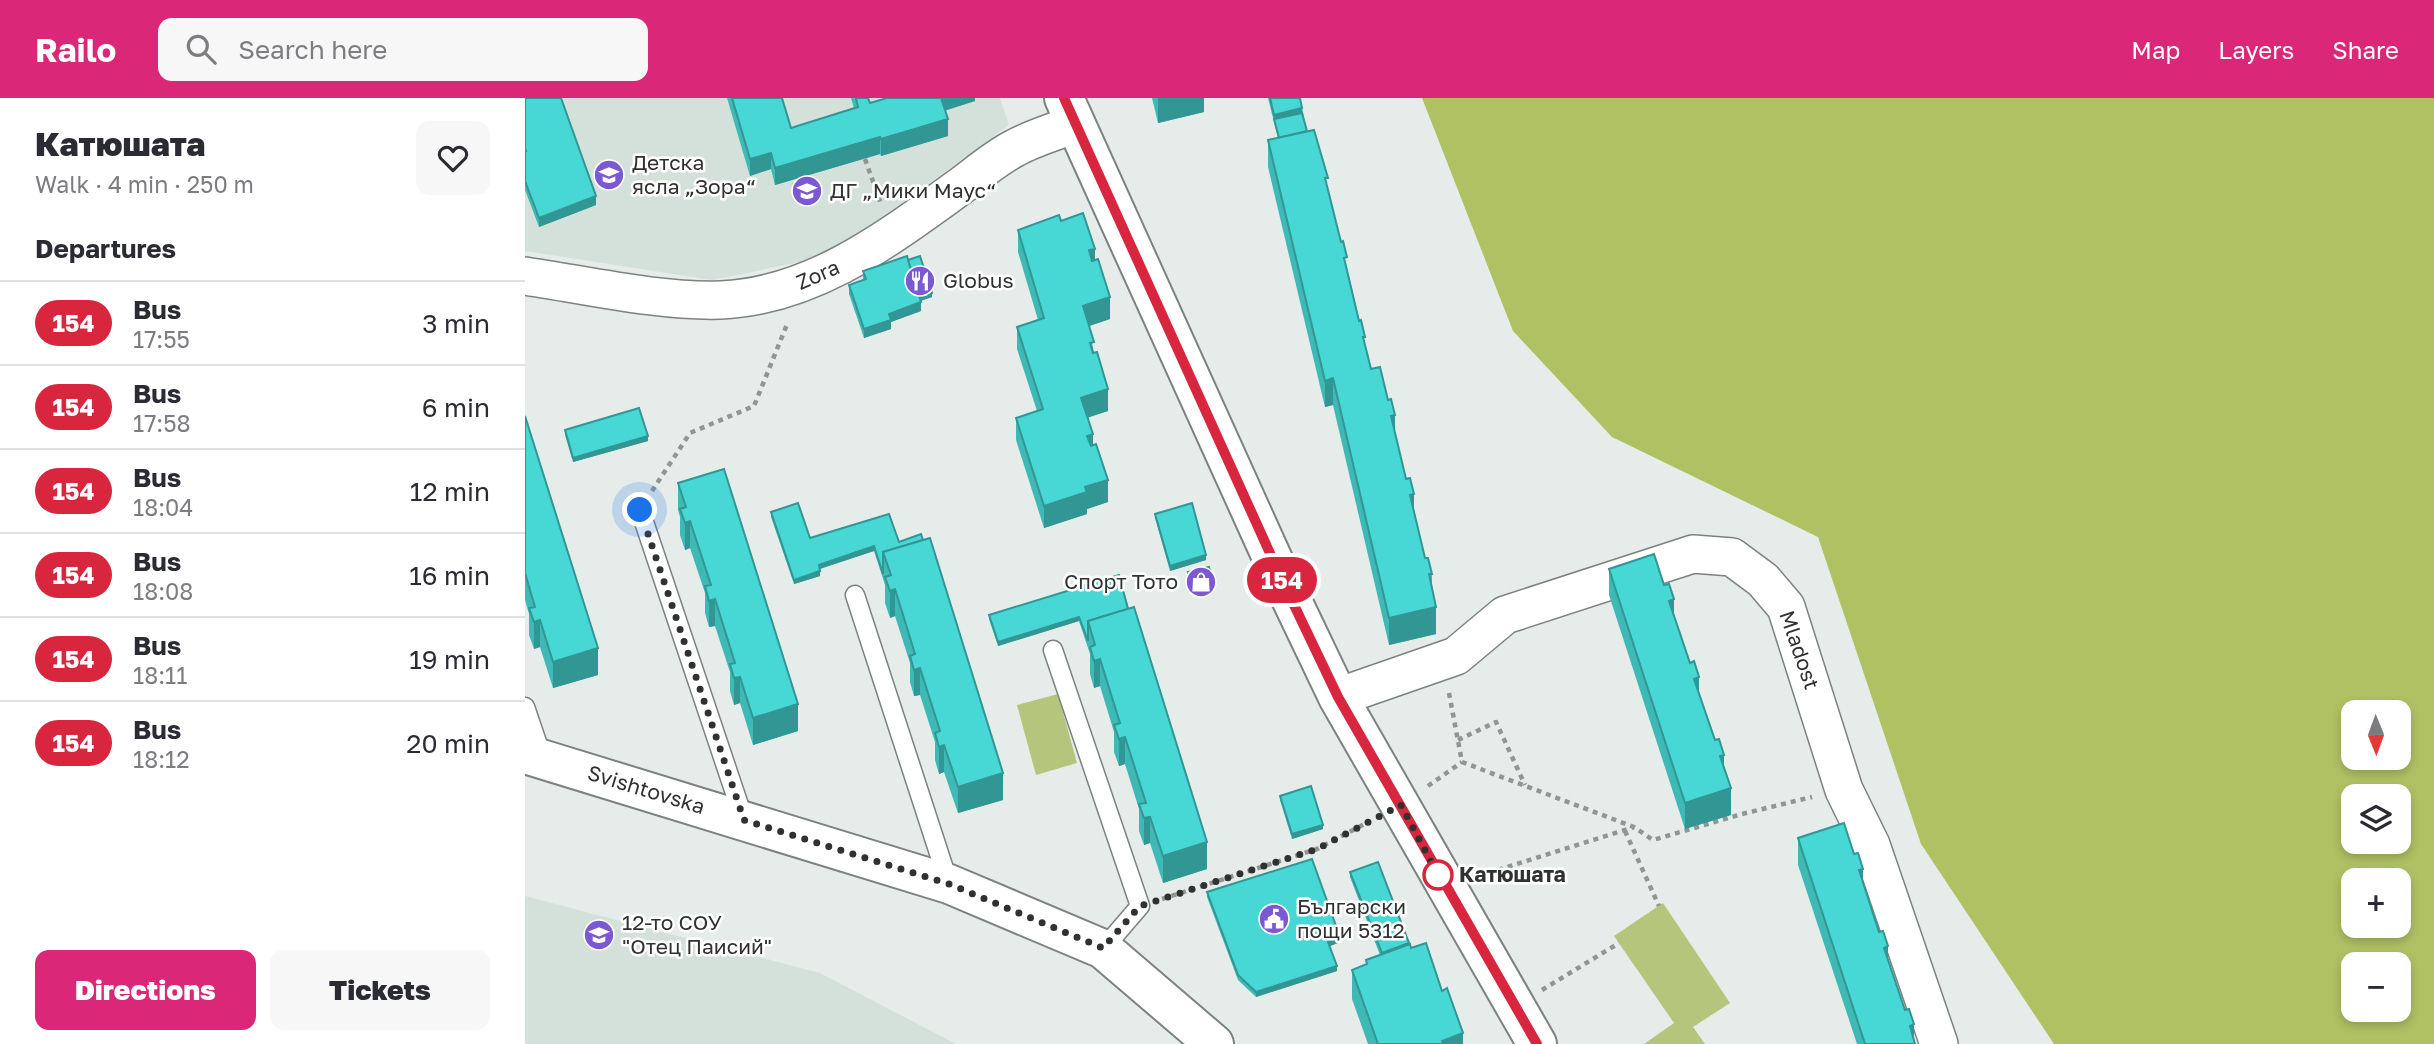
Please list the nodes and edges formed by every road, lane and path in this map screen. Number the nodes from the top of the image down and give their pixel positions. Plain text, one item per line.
1 (1069, 111) edge
2 (865, 159) edge
3 (892, 235) junction
4 (525, 275) edge
5 (804, 282) junction
6 (640, 510) joint
7 (855, 595) dead end
8 (1053, 650) dead end
9 (1338, 697) junction
10 (525, 707) edge
11 (1453, 716) dead end
12 (1458, 740) junction
13 (534, 757) edge
14 (1462, 762) junction
15 (1525, 786) junction
16 (1844, 790) junction
17 (1401, 805) junction
18 (744, 820) junction
19 (1634, 827) junction
20 (1625, 831) junction
21 (949, 884) junction
22 (1444, 886) junction
23 (1659, 905) dead end
24 (1140, 906) junction
25 (1619, 943) dead end
26 (1103, 948) junction
27 (1514, 1007) junction
28 (1214, 1044) edge
29 (1537, 1044) edge
30 (1939, 1044) edge

1 - 3 street, Zora
1 - 9 street
2 - 3 path
3 - 5 street, Zora
4 - 5 street, Zora
5 - 6 path
6 - 18 lane
7 - 21 lane
8 - 24 lane
9 - 16 street, Mladost
9 - 17 street
10 - 13 lane
11 - 12 path
12 - 14 path
12 - 15 path
13 - 18 street, Svishtovska
14 - 15 path
14 - 17 path
15 - 19 path
16 - 19 path
16 - 30 street, Mladost
17 - 22 street
17 - 24 path
18 - 21 street, Svishtovska
19 - 20 path
20 - 22 path
20 - 23 path
21 - 26 street, Svishtovska
22 - 27 street
24 - 26 lane
25 - 27 path
26 - 28 street, Svishtovska
27 - 29 street

